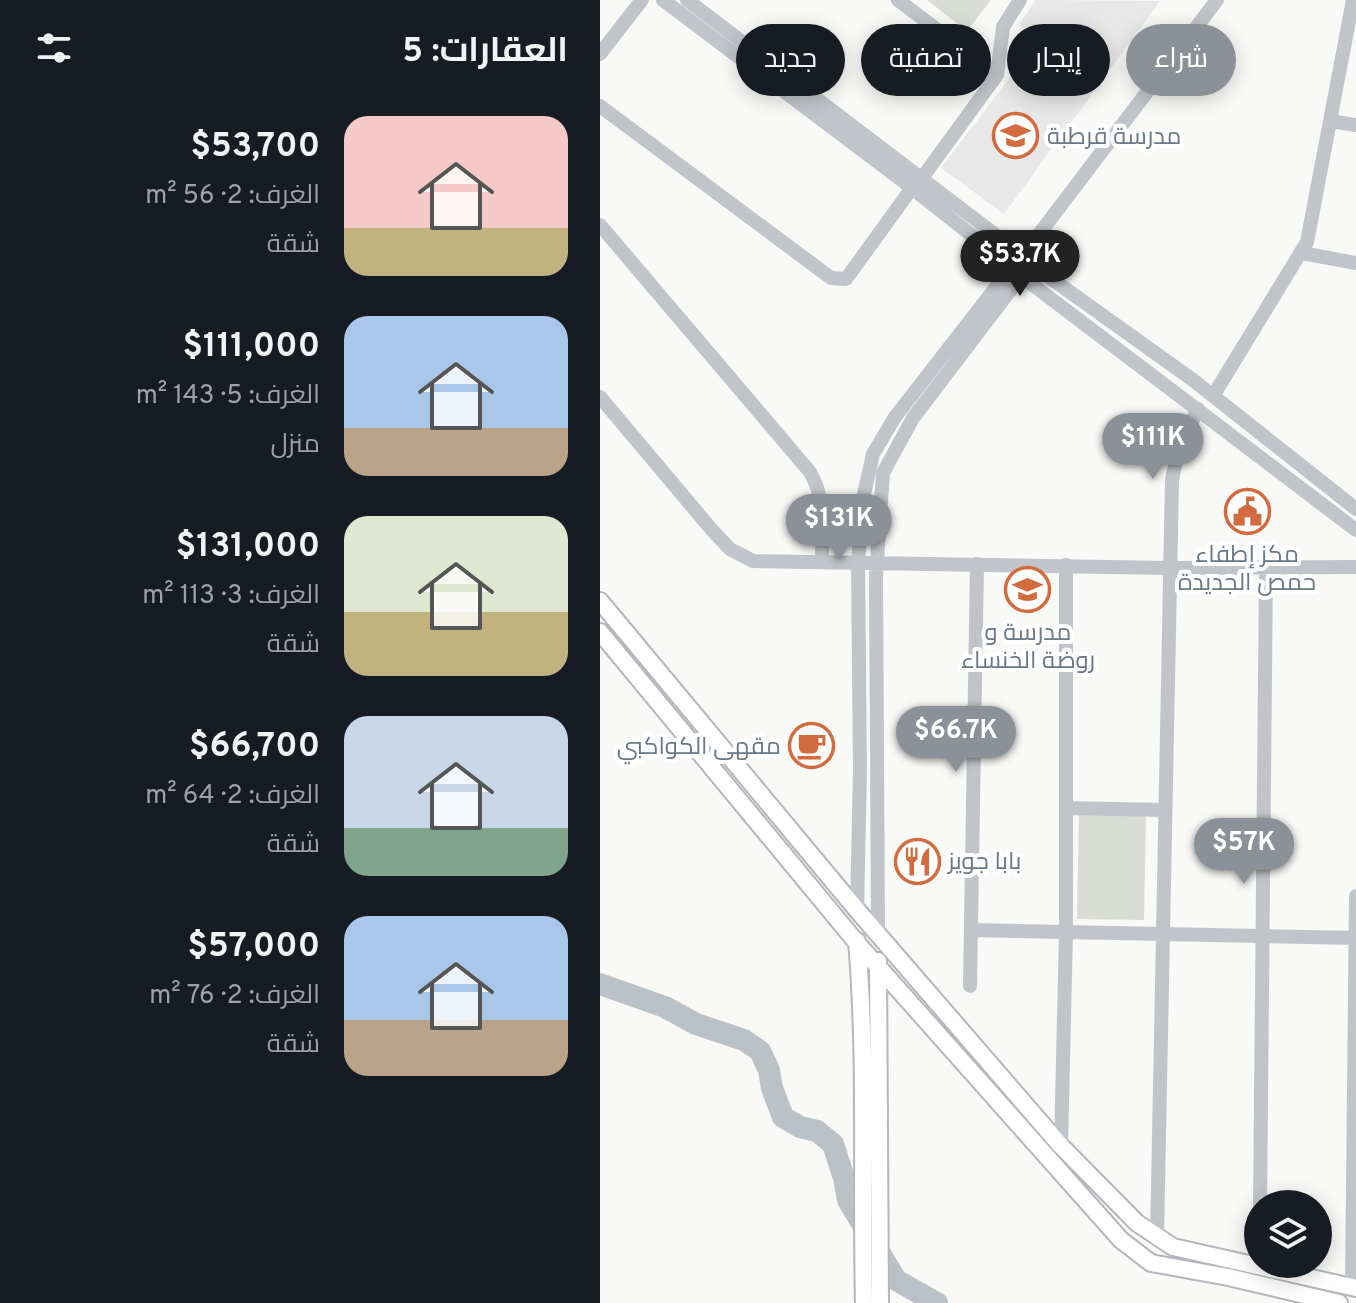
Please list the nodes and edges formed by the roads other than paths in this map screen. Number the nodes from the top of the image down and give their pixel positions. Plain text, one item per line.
1 (642, 0) edge
2 (663, 0) edge
3 (687, 0) edge
4 (898, 0) edge
5 (1020, 0) edge
6 (1217, 0) edge
7 (1353, 0) edge
8 (600, 54) edge
9 (997, 75) junction
10 (600, 106) edge
11 (1330, 121) junction
12 (1356, 125) edge
13 (917, 183) junction
14 (600, 225) edge
15 (1302, 253) junction
16 (1356, 263) edge
17 (1019, 266) junction
18 (1213, 396) junction
19 (600, 397) edge
20 (1198, 409) junction
21 (1356, 509) edge
22 (1356, 530) edge
23 (822, 561) junction
24 (859, 561) junction
25 (877, 561) junction
26 (977, 564) junction
27 (1066, 565) junction
28 (1356, 567) edge
29 (1169, 568) junction
30 (1266, 569) junction
31 (600, 601) edge
32 (600, 632) edge
33 (1066, 808) junction
34 (1165, 810) junction
35 (1356, 896) edge
36 (857, 910) junction
37 (973, 930) junction
38 (878, 932) junction
39 (1066, 932) junction
40 (1163, 934) junction
41 (1263, 936) junction
42 (1356, 938) edge
43 (857, 943) junction
44 (878, 967) junction
45 (970, 986) dead end
46 (1061, 1146) junction
47 (1260, 1190) edge
48 (1157, 1237) junction
49 (1244, 1263) edge
50 (1311, 1278) edge
51 (1354, 1288) edge
52 (864, 1303) edge
53 (880, 1303) edge
54 (1339, 1303) edge

1 - 8 street
2 - 13 street
3 - 13 street
4 - 9 street
5 - 9 street
6 - 17 street
7 - 11 street
9 - 13 street
10 - 13 street
11 - 12 street
11 - 15 street
13 - 17 street
14 - 23 street
15 - 16 street
15 - 18 street
17 - 18 street
17 - 20 street
17 - 24 street
17 - 25 street
18 - 21 street
19 - 23 street
20 - 22 street
20 - 29 street
23 - 24 street
24 - 25 street
24 - 36 street
25 - 26 street
25 - 38 street
26 - 27 street
26 - 37 street
27 - 29 street
27 - 33 street
28 - 30 street
29 - 30 street
29 - 34 street
30 - 41 street
31 - 36 main road
32 - 43 main road
33 - 34 street
33 - 39 street
34 - 40 street
35 - 42 street
36 - 38 main road
36 - 43 main road
37 - 39 street
37 - 45 street
38 - 44 main road
38 - 46 main road
39 - 40 street
39 - 46 street
40 - 41 street
40 - 48 street
41 - 42 street
41 - 47 street
42 - 51 street
43 - 44 main road
43 - 52 main road
44 - 53 main road
44 - 54 main road
46 - 48 main road
48 - 49 main road
50 - 51 main road

